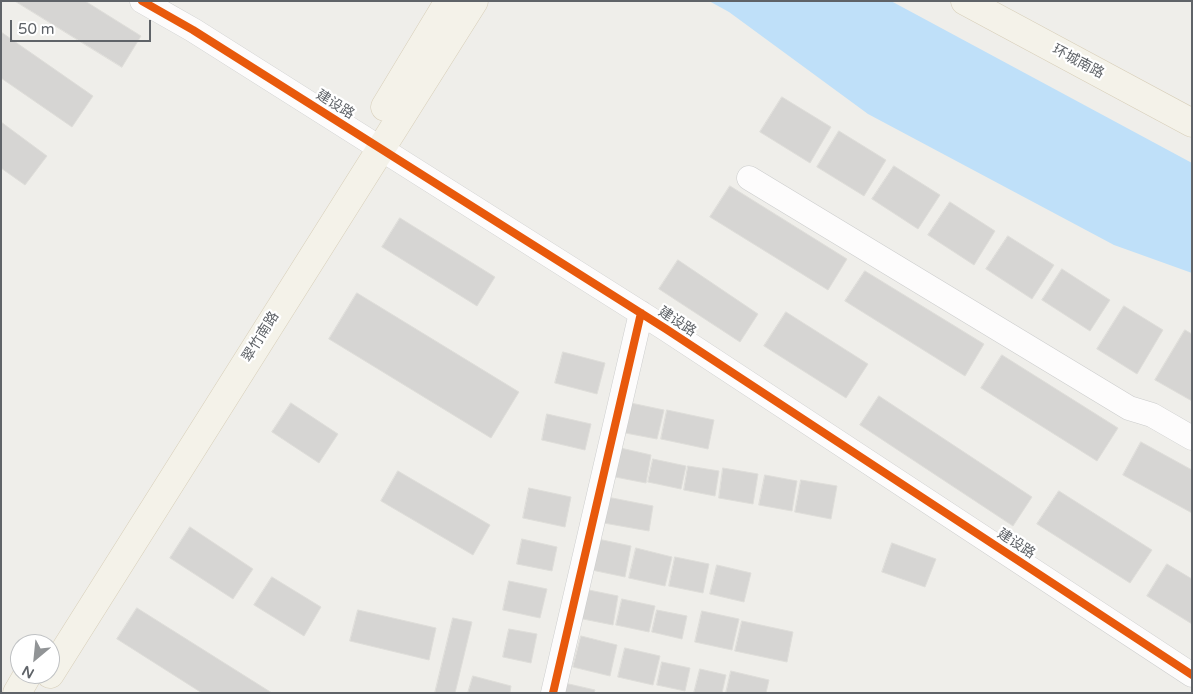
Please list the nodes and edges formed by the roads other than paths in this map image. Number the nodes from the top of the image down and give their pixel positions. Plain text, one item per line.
1 (142, 1) edge
2 (449, 1) edge
3 (474, 1) edge
4 (964, 1) edge
5 (1192, 123) edge
6 (373, 144) junction
7 (749, 178) dead end
8 (641, 313) junction
9 (1192, 438) edge
10 (54, 634) edge
11 (60, 658) edge
12 (1192, 674) edge
13 (553, 693) edge

1 - 6 street, 建设路
2 - 6 main road, 翠竹南路
3 - 6 main road, 翠竹南路
4 - 5 main road, 环城南路
6 - 8 street, 建设路
6 - 10 main road, 翠竹南路
6 - 11 main road, 翠竹南路
7 - 9 street
8 - 12 street, 建设路
8 - 13 street

